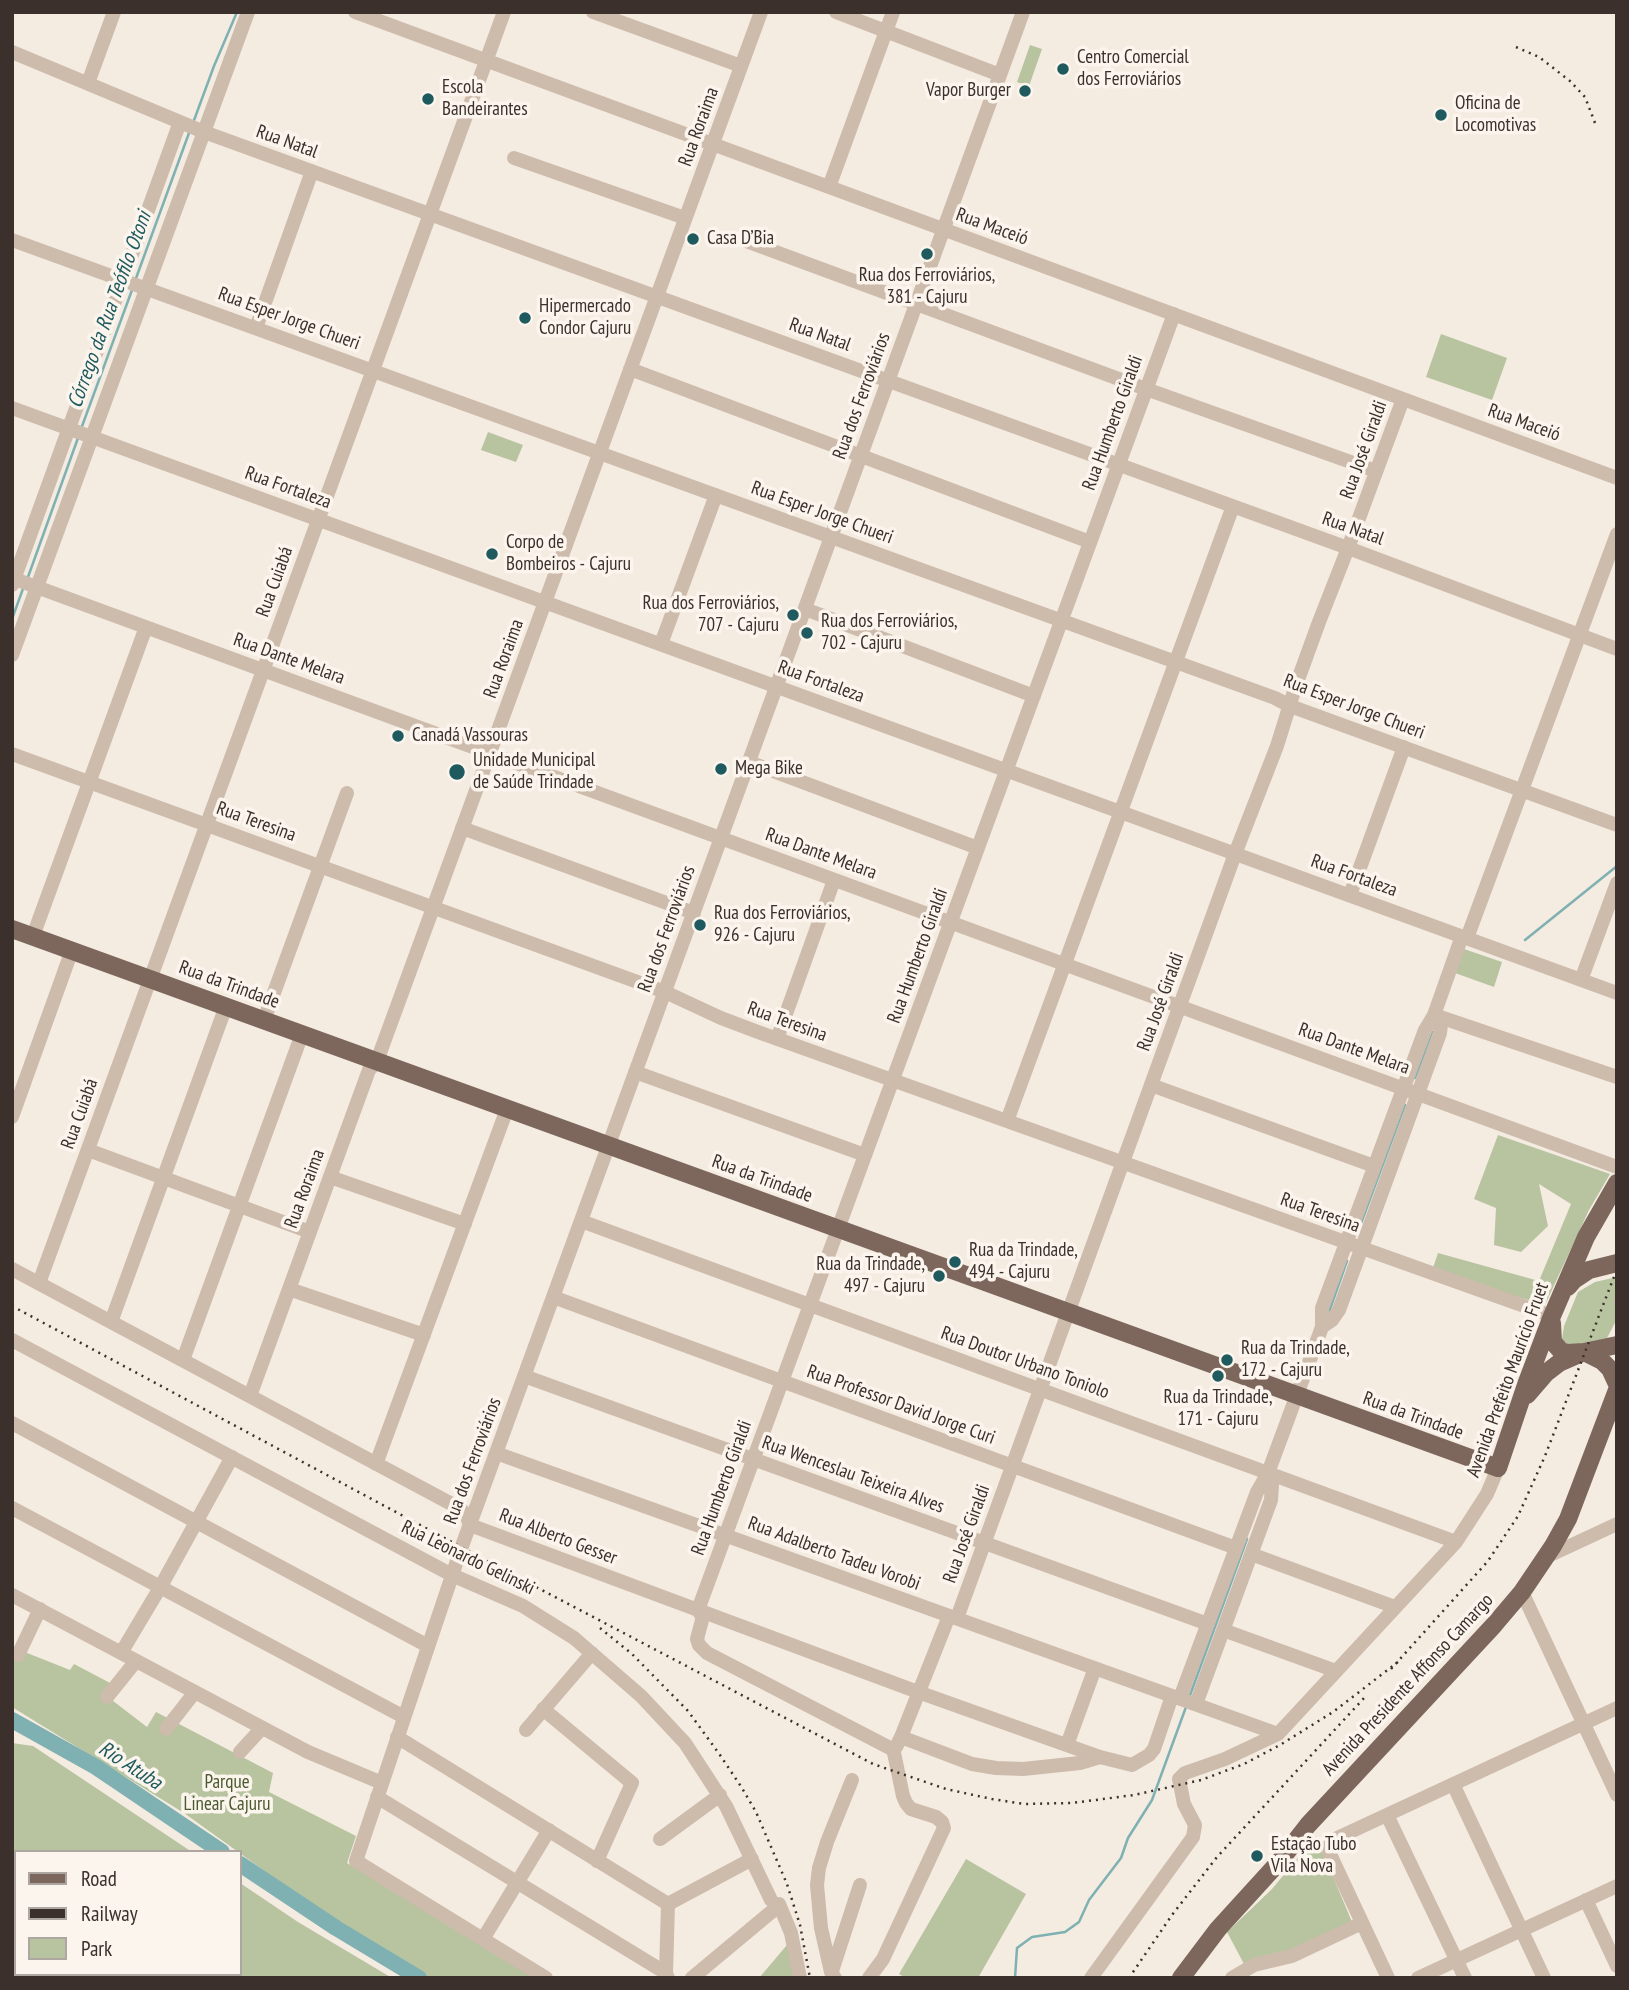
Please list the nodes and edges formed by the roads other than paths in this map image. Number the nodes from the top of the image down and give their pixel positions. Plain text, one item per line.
1 (114, 12) edge
2 (248, 12) edge
3 (355, 12) edge
4 (504, 12) edge
5 (593, 12) edge
6 (761, 12) edge
7 (836, 12) edge
8 (893, 12) edge
9 (1023, 12) edge
10 (886, 30) junction
11 (12, 52) edge
12 (486, 61) junction
13 (741, 66) junction
14 (1000, 75) junction
15 (88, 83) junction
16 (180, 122) junction
17 (204, 132) junction
18 (713, 144) junction
19 (514, 158) dead end
20 (312, 171) junction
21 (829, 187) junction
22 (430, 214) junction
23 (685, 218) junction
24 (944, 229) junction
25 (12, 240) edge
26 (746, 241) dead end
27 (123, 280) junction
28 (146, 288) junction
29 (657, 296) junction
30 (916, 305) junction
31 (1174, 314) junction
32 (256, 328) junction
33 (630, 369) junction
34 (373, 370) junction
35 (888, 381) junction
36 (1146, 389) junction
37 (1403, 399) junction
38 (12, 408) edge
39 (69, 429) junction
40 (92, 437) junction
41 (600, 453) junction
42 (861, 456) junction
43 (1119, 464) junction
44 (1376, 471) junction
45 (1617, 478) edge
46 (716, 495) junction
47 (1233, 506) junction
48 (318, 520) junction
49 (1617, 534) edge
50 (831, 537) junction
51 (1090, 542) junction
52 (1348, 548) junction
53 (1612, 561) edge
54 (13, 581) edge
55 (37, 587) junction
56 (545, 602) junction
57 (805, 609) junction
58 (1062, 620) junction
59 (146, 627) junction
60 (1579, 635) junction
61 (661, 645) junction
62 (1617, 649) edge
63 (12, 655) edge
64 (1176, 662) junction
65 (263, 670) junction
66 (776, 687) junction
67 (1034, 696) junction
68 (1290, 706) junction
69 (1404, 747) junction
70 (490, 753) junction
71 (12, 754) edge
72 (749, 762) junction
73 (1006, 770) junction
74 (89, 782) junction
75 (1522, 790) junction
76 (347, 793) dead end
77 (1121, 812) junction
78 (206, 825) junction
79 (1617, 825) edge
80 (462, 828) junction
81 (721, 838) junction
82 (978, 848) junction
83 (1235, 854) junction
84 (320, 866) junction
85 (834, 880) junction
86 (1617, 883) edge
87 (1350, 895) junction
88 (433, 907) junction
89 (694, 913) junction
90 (951, 922) junction
91 (12, 929) edge
92 (33, 936) junction
93 (1464, 937) junction
94 (72, 950) junction
95 (1065, 964) junction
96 (150, 979) junction
97 (1581, 979) junction
98 (665, 992) junction
99 (1617, 993) edge
100 (226, 1006) junction
101 (1180, 1006) junction
102 (1434, 1015) junction
103 (264, 1020) junction
104 (302, 1034) junction
105 (777, 1039) junction
106 (377, 1061) junction
107 (635, 1072) junction
108 (1617, 1077) edge
109 (892, 1080) junction
110 (1151, 1085) junction
111 (1403, 1088) junction
112 (1418, 1094) junction
113 (508, 1108) junction
114 (12, 1117) edge
115 (1007, 1121) junction
116 (608, 1145) junction
117 (88, 1150) junction
118 (865, 1155) junction
119 (1123, 1163) junction
120 (1374, 1167) junction
121 (1617, 1167) edge
122 (330, 1177) junction
123 (163, 1178) junction
124 (1617, 1183) edge
125 (239, 1206) junction
126 (581, 1221) junction
127 (465, 1224) junction
128 (838, 1229) junction
129 (310, 1232) junction
130 (1346, 1243) junction
131 (1362, 1248) junction
132 (1617, 1264) edge
133 (12, 1269) edge
134 (39, 1283) junction
135 (289, 1289) junction
136 (553, 1297) junction
137 (1559, 1299) junction
138 (810, 1305) junction
139 (1068, 1312) junction
140 (1552, 1316) junction
141 (111, 1322) junction
142 (1322, 1327) junction
143 (424, 1335) junction
144 (12, 1341) edge
145 (1617, 1345) edge
146 (1584, 1352) junction
147 (183, 1360) junction
148 (524, 1376) junction
149 (782, 1382) junction
150 (1617, 1384) edge
151 (1040, 1389) junction
152 (1617, 1390) edge
153 (1297, 1395) junction
154 (250, 1396) junction
155 (1515, 1416) junction
156 (12, 1423) edge
157 (496, 1453) junction
158 (232, 1457) junction
159 (753, 1460) junction
160 (376, 1464) junction
161 (1012, 1466) junction
162 (1498, 1468) junction
163 (1268, 1473) junction
164 (12, 1508) edge
165 (197, 1521) junction
166 (1617, 1524) edge
167 (470, 1525) junction
168 (726, 1535) junction
169 (1456, 1542) junction
170 (984, 1543) junction
171 (1236, 1548) junction
172 (1251, 1554) junction
173 (1546, 1557) junction
174 (452, 1574) junction
175 (160, 1586) junction
176 (1522, 1592) junction
177 (12, 1595) edge
178 (1395, 1607) junction
179 (40, 1609) junction
180 (698, 1611) junction
181 (953, 1617) junction
182 (1208, 1624) junction
183 (1223, 1630) junction
184 (428, 1646) junction
185 (121, 1653) junction
186 (592, 1653) junction
187 (18, 1655) dead end
188 (136, 1661) junction
189 (1095, 1668) junction
190 (1336, 1671) junction
191 (195, 1692) junction
192 (918, 1692) junction
193 (1176, 1697) junction
194 (107, 1698) dead end
195 (1196, 1704) junction
196 (1617, 1708) edge
197 (544, 1709) junction
198 (404, 1717) junction
199 (1584, 1724) junction
200 (262, 1728) junction
201 (166, 1729) dead end
202 (526, 1730) dead end
203 (1278, 1734) junction
204 (397, 1737) junction
205 (897, 1743) junction
206 (1067, 1745) junction
207 (240, 1752) dead end
208 (1100, 1757) junction
209 (852, 1780) dead end
210 (1452, 1784) junction
211 (380, 1790) junction
212 (720, 1795) junction
213 (1617, 1795) edge
214 (1387, 1815) junction
215 (548, 1830) junction
216 (660, 1839) dead end
217 (752, 1859) junction
218 (597, 1861) junction
219 (517, 1882) junction
220 (860, 1885) dead end
221 (1617, 1886) edge
222 (1586, 1900) junction
223 (668, 1904) junction
224 (775, 1904) junction
225 (1362, 1923) junction
226 (1522, 1930) junction
227 (483, 1939) junction
228 (1457, 1960) junction
229 (1617, 1966) edge
230 (667, 1975) edge
231 (833, 1975) edge
232 (1243, 1975) edge
233 (872, 1977) edge
234 (545, 1978) edge
235 (692, 1978) edge
236 (800, 1978) edge
237 (1091, 1978) edge
238 (1181, 1978) edge
239 (1388, 1978) edge
240 (1418, 1978) edge
241 (1465, 1978) edge
242 (1544, 1978) edge

1 - 15 street
2 - 17 street
3 - 12 street, Rua Maceió
4 - 12 street, Rua Cuiabá
5 - 13 street
6 - 13 street, Rua Roraima
7 - 10 street
8 - 10 street
9 - 14 street, Rua dos Ferroviários
10 - 14 street
10 - 21 street
11 - 15 street, Rua Natal
12 - 18 street, Rua Maceió
12 - 22 street, Rua Cuiabá
13 - 18 street, Rua Roraima
14 - 24 street, Rua dos Ferroviários
15 - 16 street, Rua Natal
16 - 17 street, Rua Natal
16 - 27 street
17 - 20 street, Rua Natal
17 - 28 street
18 - 21 street, Rua Maceió
18 - 23 street, Rua Roraima
19 - 23 street
20 - 22 street, Rua Natal
20 - 32 street
21 - 24 street, Rua Maceió
22 - 29 street, Rua Natal
22 - 34 street, Rua Cuiabá
23 - 29 street, Rua Roraima
24 - 30 street, Rua dos Ferroviários
24 - 31 street, Rua Maceió
25 - 27 street, Rua Esper Jorge Chueri
26 - 30 street
27 - 28 street, Rua Esper Jorge Chueri
27 - 39 street
28 - 32 street, Rua Esper Jorge Chueri
28 - 40 street
29 - 33 street, Rua Roraima
29 - 35 street, Rua Natal
30 - 35 street, Rua dos Ferroviários
30 - 36 street
31 - 36 street, Rua Humberto Giraldi
31 - 37 street, Rua Maceió
32 - 34 street, Rua Esper Jorge Chueri
33 - 41 street, Rua Roraima
33 - 42 street
34 - 41 street, Rua Esper Jorge Chueri
34 - 48 street, Rua Cuiabá
35 - 42 street, Rua dos Ferroviários
35 - 43 street, Rua Natal
36 - 43 street, Rua Humberto Giraldi
36 - 44 street
37 - 44 street, Rua José Giraldi
37 - 45 street, Rua Maceió
38 - 39 street, Rua Fortaleza
39 - 40 street, Rua Fortaleza
39 - 54 street
40 - 48 street, Rua Fortaleza
40 - 55 street
41 - 46 street, Rua Esper Jorge Chueri
41 - 56 street, Rua Roraima
42 - 50 street, Rua dos Ferroviários
42 - 51 street
43 - 47 street, Rua Natal
43 - 51 street, Rua Humberto Giraldi
44 - 52 street, Rua José Giraldi
46 - 50 street, Rua Esper Jorge Chueri
46 - 61 street
47 - 52 street, Rua Natal
47 - 64 street
48 - 56 street, Rua Fortaleza
48 - 65 street, Rua Cuiabá
49 - 53 street
50 - 57 street, Rua dos Ferroviários
50 - 58 street, Rua Esper Jorge Chueri
51 - 58 street, Rua Humberto Giraldi
52 - 60 street, Rua Natal
52 - 68 street, Rua José Giraldi
53 - 60 street
54 - 55 street, Rua Dante Melara
55 - 59 street, Rua Dante Melara
55 - 63 street
56 - 61 street, Rua Fortaleza
56 - 70 street, Rua Roraima
57 - 66 street, Rua dos Ferroviários
57 - 67 street
58 - 64 street, Rua Esper Jorge Chueri
58 - 67 street, Rua Humberto Giraldi
59 - 65 street, Rua Dante Melara
59 - 74 street
60 - 62 street, Rua Natal
60 - 75 street
61 - 66 street, Rua Fortaleza
64 - 68 street, Rua Esper Jorge Chueri
64 - 77 street
65 - 70 street, Rua Dante Melara
65 - 78 street, Rua Cuiabá
66 - 72 street, Rua dos Ferroviários
66 - 73 street, Rua Fortaleza
67 - 73 street, Rua Humberto Giraldi
68 - 69 street, Rua Esper Jorge Chueri
68 - 83 street, Rua José Giraldi
69 - 75 street, Rua Esper Jorge Chueri
69 - 87 street
70 - 80 street, Rua Roraima
70 - 81 street, Rua Dante Melara
71 - 74 street, Rua Teresina
72 - 81 street, Rua dos Ferroviários
72 - 82 street
73 - 77 street, Rua Fortaleza
73 - 82 street, Rua Humberto Giraldi
74 - 78 street, Rua Teresina
74 - 92 street
75 - 79 street, Rua Esper Jorge Chueri
75 - 93 street
76 - 84 street
77 - 83 street, Rua Fortaleza
77 - 95 street
78 - 84 street, Rua Teresina
78 - 96 street, Rua Cuiabá
80 - 88 street, Rua Roraima
80 - 89 street
81 - 85 street, Rua Dante Melara
81 - 89 street, Rua dos Ferroviários
82 - 90 street, Rua Humberto Giraldi
83 - 87 street, Rua Fortaleza
83 - 101 street, Rua José Giraldi
84 - 88 street, Rua Teresina
84 - 103 street
85 - 90 street, Rua Dante Melara
85 - 105 street
86 - 97 street
87 - 93 street, Rua Fortaleza
88 - 98 street, Rua Teresina
88 - 106 street, Rua Roraima
89 - 98 street, Rua dos Ferroviários
90 - 95 street, Rua Dante Melara
90 - 109 street, Rua Humberto Giraldi
91 - 92 main road, Rua da Trindade
92 - 94 main road, Rua da Trindade
93 - 97 street, Rua Fortaleza
93 - 102 street
94 - 96 main road, Rua da Trindade
94 - 114 street
95 - 101 street, Rua Dante Melara
95 - 115 street
96 - 100 main road, Rua da Trindade
96 - 117 street, Rua Cuiabá
97 - 99 street, Rua Fortaleza
98 - 105 street, Rua Teresina
98 - 107 street, Rua dos Ferroviários
100 - 103 main road, Rua da Trindade
100 - 123 street
101 - 110 street, Rua José Giraldi
101 - 111 street, Rua Dante Melara
102 - 108 street
102 - 111 street
102 - 112 street
103 - 104 main road, Rua da Trindade
104 - 106 main road, Rua da Trindade
104 - 125 street
105 - 109 street, Rua Teresina
106 - 113 main road, Rua da Trindade
106 - 122 street, Rua Roraima
107 - 116 street, Rua dos Ferroviários
107 - 118 street
109 - 115 street, Rua Teresina
109 - 118 street, Rua Humberto Giraldi
110 - 119 street, Rua José Giraldi
110 - 120 street
111 - 112 street, Rua Dante Melara
111 - 120 street
112 - 121 street, Rua Dante Melara
112 - 131 street
113 - 116 main road, Rua da Trindade
113 - 127 street
115 - 119 street, Rua Teresina
116 - 126 street, Rua dos Ferroviários
116 - 128 main road, Rua da Trindade
117 - 123 street
117 - 134 street, Rua Cuiabá
118 - 128 street, Rua Humberto Giraldi
119 - 130 street, Rua Teresina
119 - 139 street, Rua José Giraldi
120 - 130 street
122 - 127 street
122 - 129 street, Rua Roraima
123 - 125 street
123 - 141 street
124 - 137 main road, Avenida Prefeito Maurício Fruet
125 - 129 street
125 - 147 street
126 - 136 street, Rua dos Ferroviários
126 - 138 street, Rua Doutor Urbano Toniolo
127 - 143 street
128 - 138 street, Rua Humberto Giraldi
128 - 139 main road, Rua da Trindade
129 - 135 street, Rua Roraima
130 - 131 street, Rua Teresina
130 - 142 street
131 - 140 street, Rua Teresina
131 - 142 street
132 - 137 main road
133 - 134 street, Rua Alberto Gesser
134 - 141 street, Rua Alberto Gesser
135 - 143 street
135 - 154 street, Rua Roraima
136 - 148 street, Rua dos Ferroviários
136 - 149 street, Rua Professor David Jorge Curi
137 - 140 main road, Avenida Prefeito Maurício Fruet
138 - 149 street, Rua Humberto Giraldi
138 - 151 street, Rua Doutor Urbano Toniolo
139 - 151 street, Rua José Giraldi
139 - 153 main road, Rua da Trindade
140 - 146 main road
140 - 155 main road, Avenida Prefeito Maurício Fruet
141 - 147 street, Rua Alberto Gesser
142 - 153 street
143 - 160 street
144 - 158 street, Rua Leonardo Gelinski
145 - 146 main road
146 - 150 main road
146 - 155 main road
147 - 154 street, Rua Alberto Gesser
148 - 157 street, Rua dos Ferroviários
148 - 159 street, Rua Wenceslau Teixeira Alves
149 - 159 street, Rua Humberto Giraldi
149 - 161 street, Rua Professor David Jorge Curi
151 - 161 street, Rua José Giraldi
151 - 163 street, Rua Doutor Urbano Toniolo
152 - 173 main road, Avenida Presidente Affonso Camargo
153 - 162 main road, Rua da Trindade
153 - 163 street
154 - 160 street, Rua Alberto Gesser
155 - 162 main road, Avenida Prefeito Maurício Fruet
156 - 165 street
157 - 167 street, Rua dos Ferroviários
157 - 168 street, Rua Adalberto Tadeu Vorobi
158 - 165 street
158 - 174 street, Rua Leonardo Gelinski
159 - 168 street, Rua Humberto Giraldi
159 - 170 street, Rua Wenceslau Teixeira Alves
160 - 167 street, Rua Alberto Gesser
161 - 170 street, Rua José Giraldi
161 - 171 street, Rua Professor David Jorge Curi
162 - 169 street, Avenida Prefeito Maurício Fruet
163 - 169 street, Rua Doutor Urbano Toniolo
163 - 171 street
163 - 172 street
164 - 175 street
165 - 175 street
165 - 184 street
166 - 173 street
167 - 174 street, Rua dos Ferroviários
167 - 180 street, Rua Alberto Gesser
168 - 180 street, Rua Humberto Giraldi
168 - 181 street, Rua Adalberto Tadeu Vorobi
169 - 178 street, Avenida Prefeito Maurício Fruet
170 - 181 street, Rua José Giraldi
170 - 182 street, Rua Wenceslau Teixeira Alves
171 - 182 street
172 - 178 street
172 - 183 street
173 - 176 main road, Avenida Presidente Affonso Camargo
174 - 184 street, Rua dos Ferroviários
174 - 186 street, Rua Leonardo Gelinski
175 - 185 street
175 - 198 street
176 - 199 street
176 - 238 main road, Avenida Presidente Affonso Camargo
177 - 179 street
178 - 190 street, Avenida Prefeito Maurício Fruet
179 - 185 street
179 - 187 street
180 - 192 street, Rua Alberto Gesser
180 - 205 street
181 - 189 street, Rua Adalberto Tadeu Vorobi
181 - 192 street, Rua José Giraldi
182 - 193 street
183 - 190 street
183 - 195 street
184 - 198 street, Rua dos Ferroviários
185 - 188 street
186 - 197 street
186 - 212 street, Rua Leonardo Gelinski
188 - 191 street
188 - 194 street
189 - 193 street, Rua Adalberto Tadeu Vorobi
189 - 206 street
190 - 203 street, Avenida Prefeito Maurício Fruet
191 - 200 street
191 - 201 street
192 - 205 street, Rua José Giraldi
192 - 206 street, Rua Alberto Gesser
193 - 195 street, Rua Adalberto Tadeu Vorobi
193 - 208 street, Rua Alberto Gesser
195 - 203 street, Rua Adalberto Tadeu Vorobi
196 - 199 street
197 - 202 street
197 - 218 street
198 - 204 street, Rua dos Ferroviários
199 - 210 street
199 - 213 street
200 - 207 street
200 - 211 street
203 - 237 street
204 - 211 street, Rua dos Ferroviários
204 - 215 street
205 - 208 street
205 - 233 street
206 - 208 street, Rua Alberto Gesser
209 - 231 street
210 - 214 street
210 - 226 street
211 - 219 street
211 - 227 street, Rua dos Ferroviários
212 - 216 street
212 - 217 street, Rua Leonardo Gelinski
214 - 225 street
214 - 228 street
215 - 218 street
215 - 219 street
217 - 223 street
217 - 224 street, Rua Leonardo Gelinski
218 - 223 street
219 - 227 street
219 - 230 street
220 - 231 street
221 - 222 street
222 - 226 street
222 - 229 street
223 - 230 street
224 - 235 street
224 - 236 street, Rua Leonardo Gelinski
225 - 232 street
225 - 239 street
226 - 228 street
226 - 242 street
227 - 234 street
228 - 240 street
228 - 241 street

